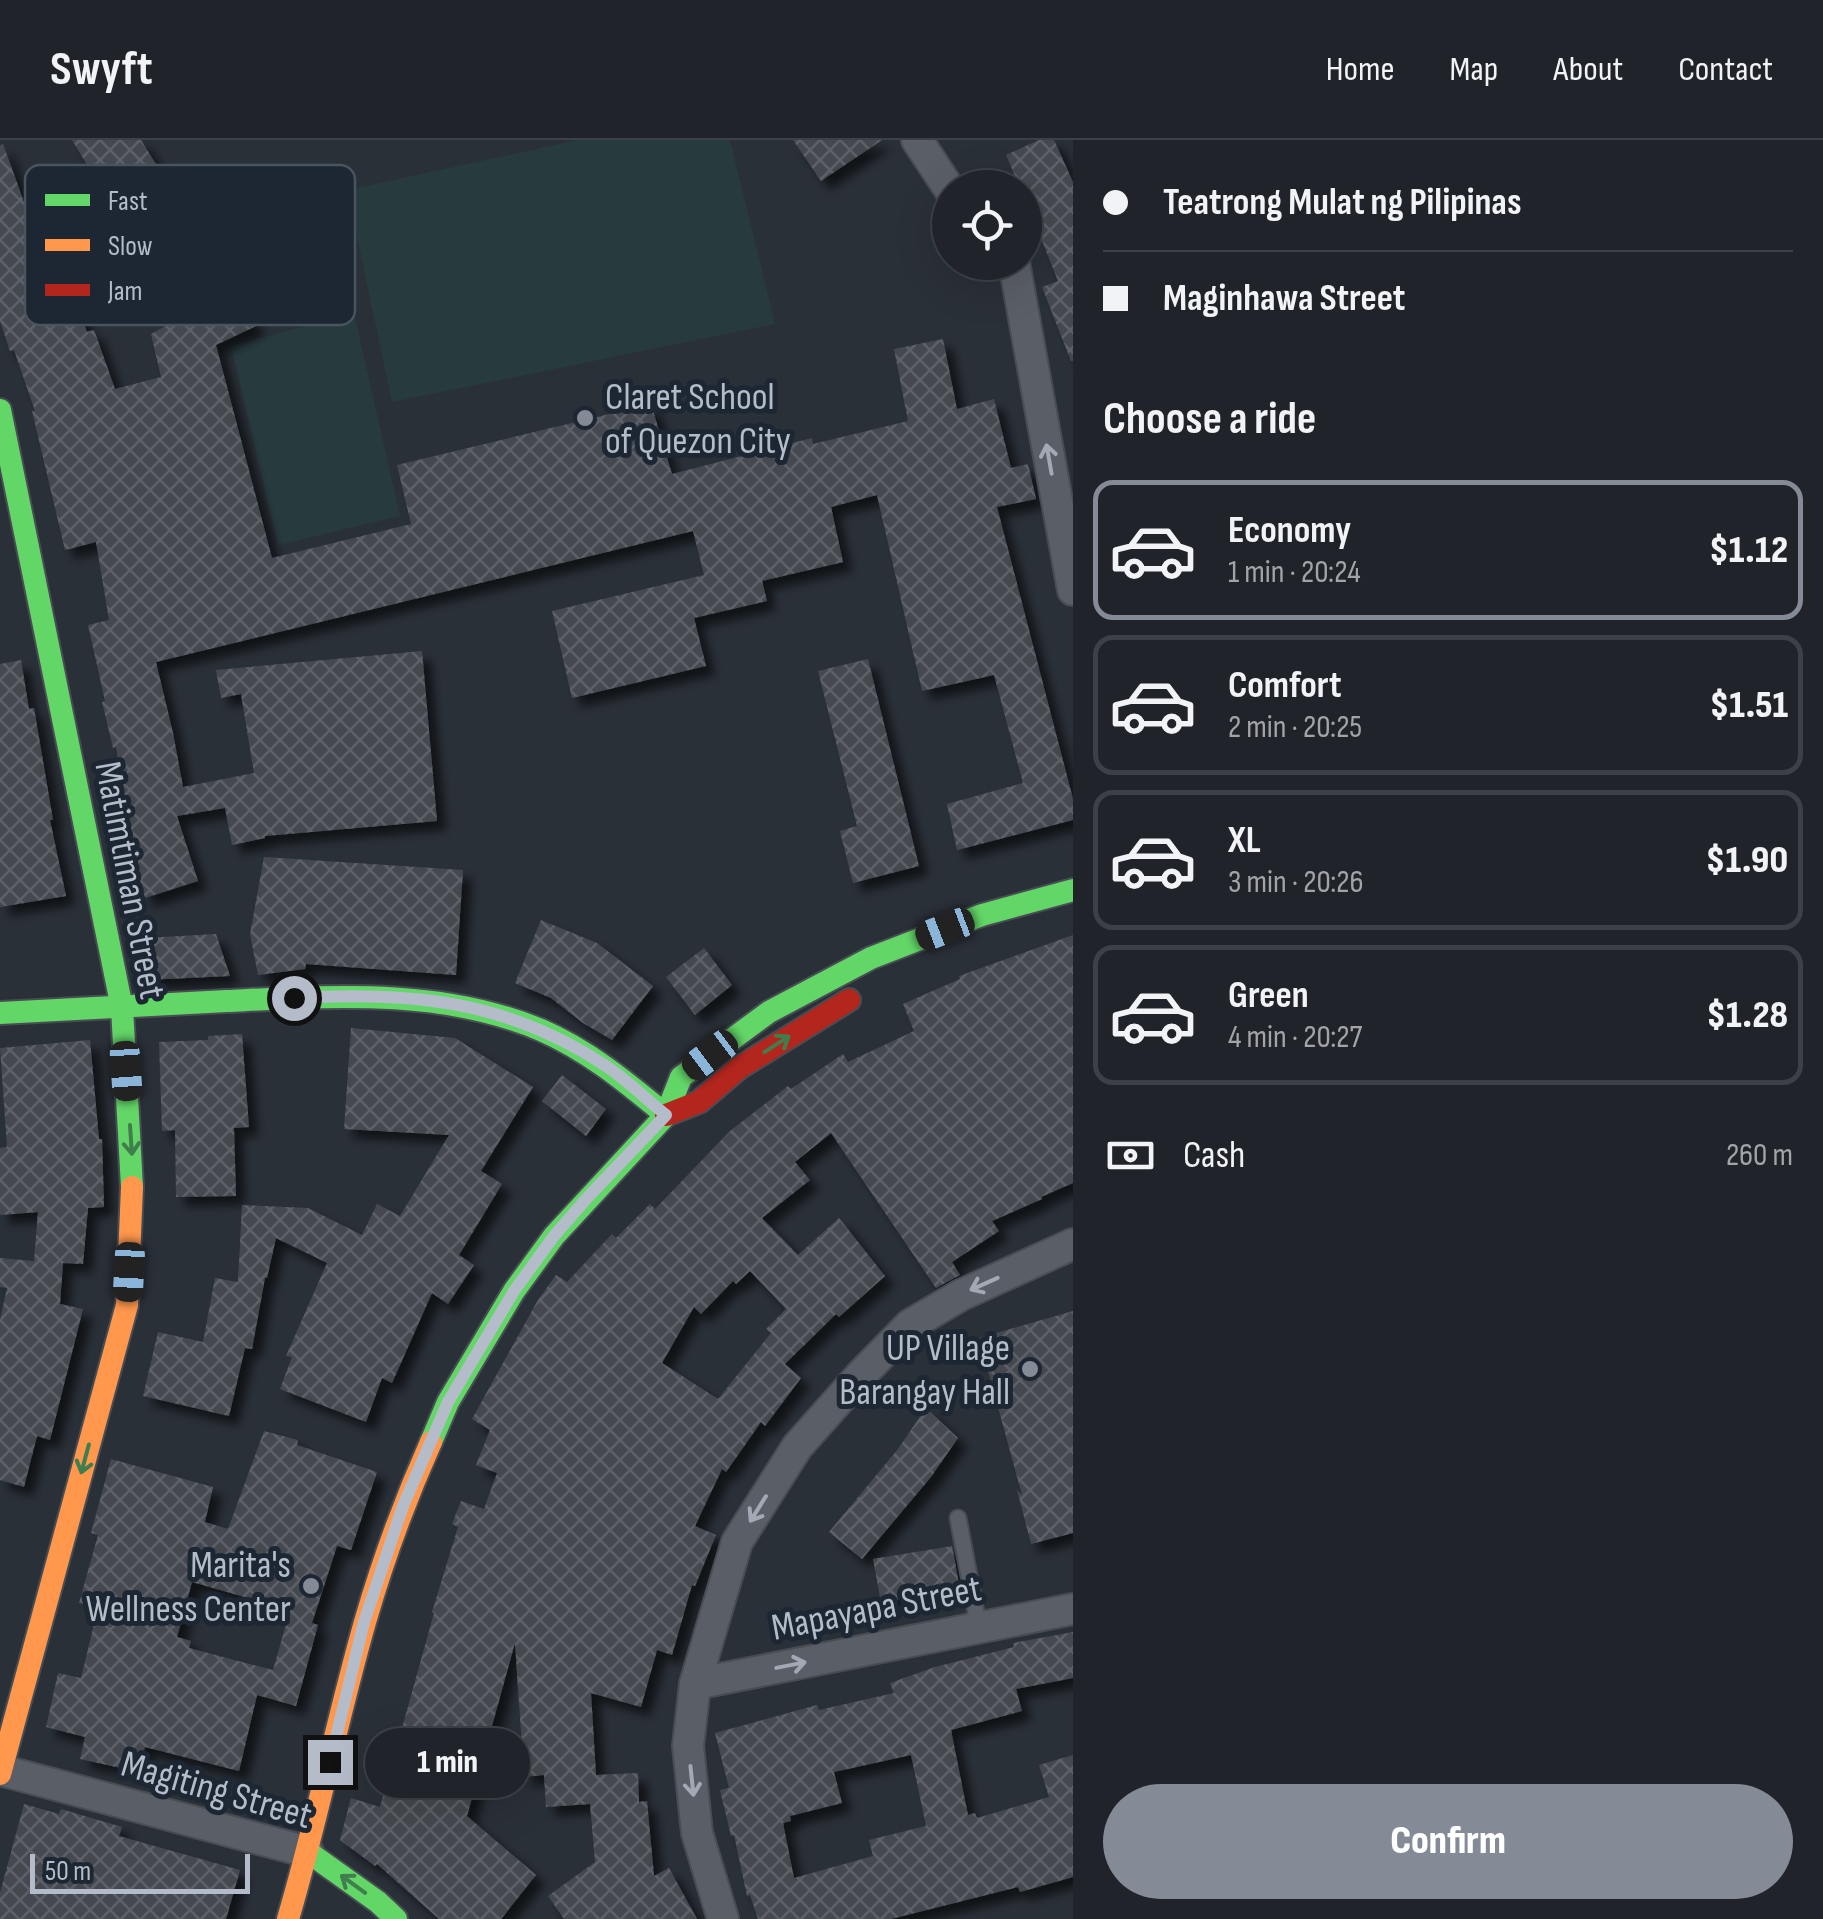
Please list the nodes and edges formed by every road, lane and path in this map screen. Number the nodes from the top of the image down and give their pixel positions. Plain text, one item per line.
1 (917, 140) edge
2 (937, 170) edge
3 (1002, 280) edge
4 (1017, 280) edge
5 (1018, 280) edge
6 (0, 410) edge
7 (1073, 590) edge
8 (1073, 890) edge
9 (869, 988) dead end
10 (122, 1008) junction
11 (0, 1013) edge
12 (666, 1115) junction
13 (1073, 1244) edge
14 (958, 1518) dead end
15 (1073, 1609) edge
16 (979, 1628) junction
17 (695, 1684) junction
18 (0, 1772) edge
19 (308, 1852) junction
20 (288, 1919) edge
21 (396, 1919) edge
22 (723, 1919) edge

1 - 2 street
3 - 5 street
7 -> 4 street
6 - 10 street, Matimtiman Street
8 - 12 street
12 -> 9 street
10 - 11 street
10 - 12 street
10 -> 18 street, Matimtiman Street
12 - 19 street
13 -> 17 street
14 - 16 lane
15 - 16 street, Mapayapa Street
17 -> 16 street, Mapayapa Street
17 -> 22 street
18 - 19 street, Magiting Street
19 - 20 street
21 -> 19 street, Magiting Street

